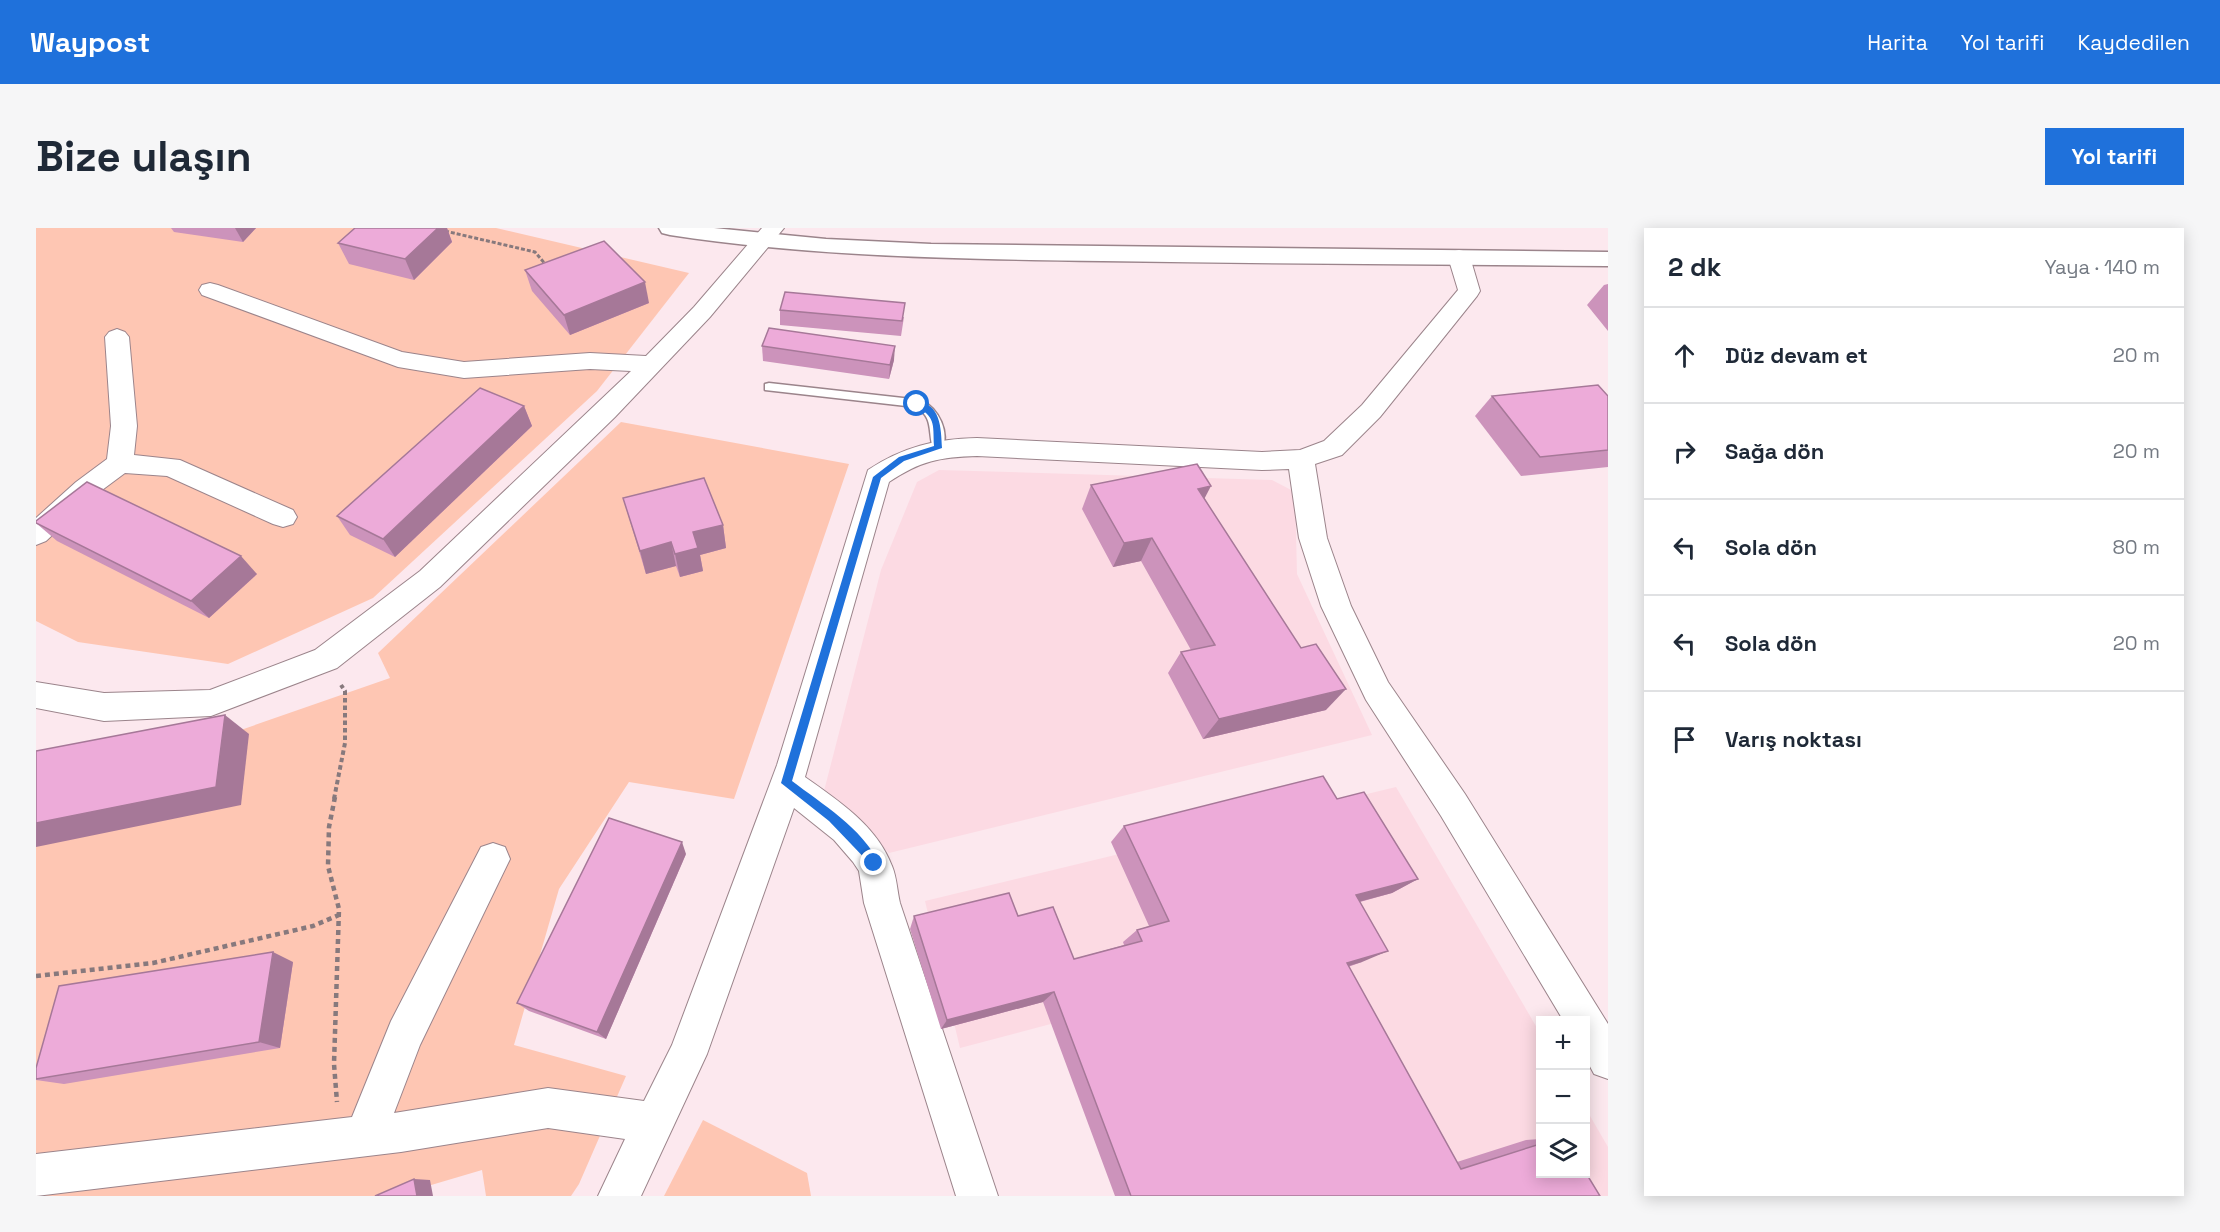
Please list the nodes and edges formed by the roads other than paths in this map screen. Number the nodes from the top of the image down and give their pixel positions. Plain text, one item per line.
1 (670, 228) edge
2 (768, 235) edge
3 (1460, 257) junction
4 (1608, 259) edge
5 (210, 290) dead end
6 (117, 337) dead end
7 (651, 364) junction
8 (769, 387) dead end
9 (938, 448) junction
10 (1301, 459) junction
11 (120, 463) junction
12 (283, 517) dead end
13 (36, 534) edge
14 (36, 694) edge
15 (786, 783) junction
16 (493, 859) dead end
17 (1581, 1016) edge
18 (1590, 1030) edge
19 (1608, 1060) edge
20 (654, 1124) junction
21 (352, 1138) junction
22 (36, 1175) edge
23 (619, 1196) edge
24 (977, 1196) edge

1 - 2 street
2 - 3 street
2 - 7 street
3 - 4 street
3 - 10 street
5 - 7 street
6 - 11 street
7 - 14 street
8 - 9 lane
9 - 10 street
9 - 15 street
10 - 17 street
11 - 12 street
11 - 13 street
15 - 20 street
15 - 24 street
16 - 21 street
18 - 19 street
20 - 21 street
20 - 23 street
21 - 22 street

